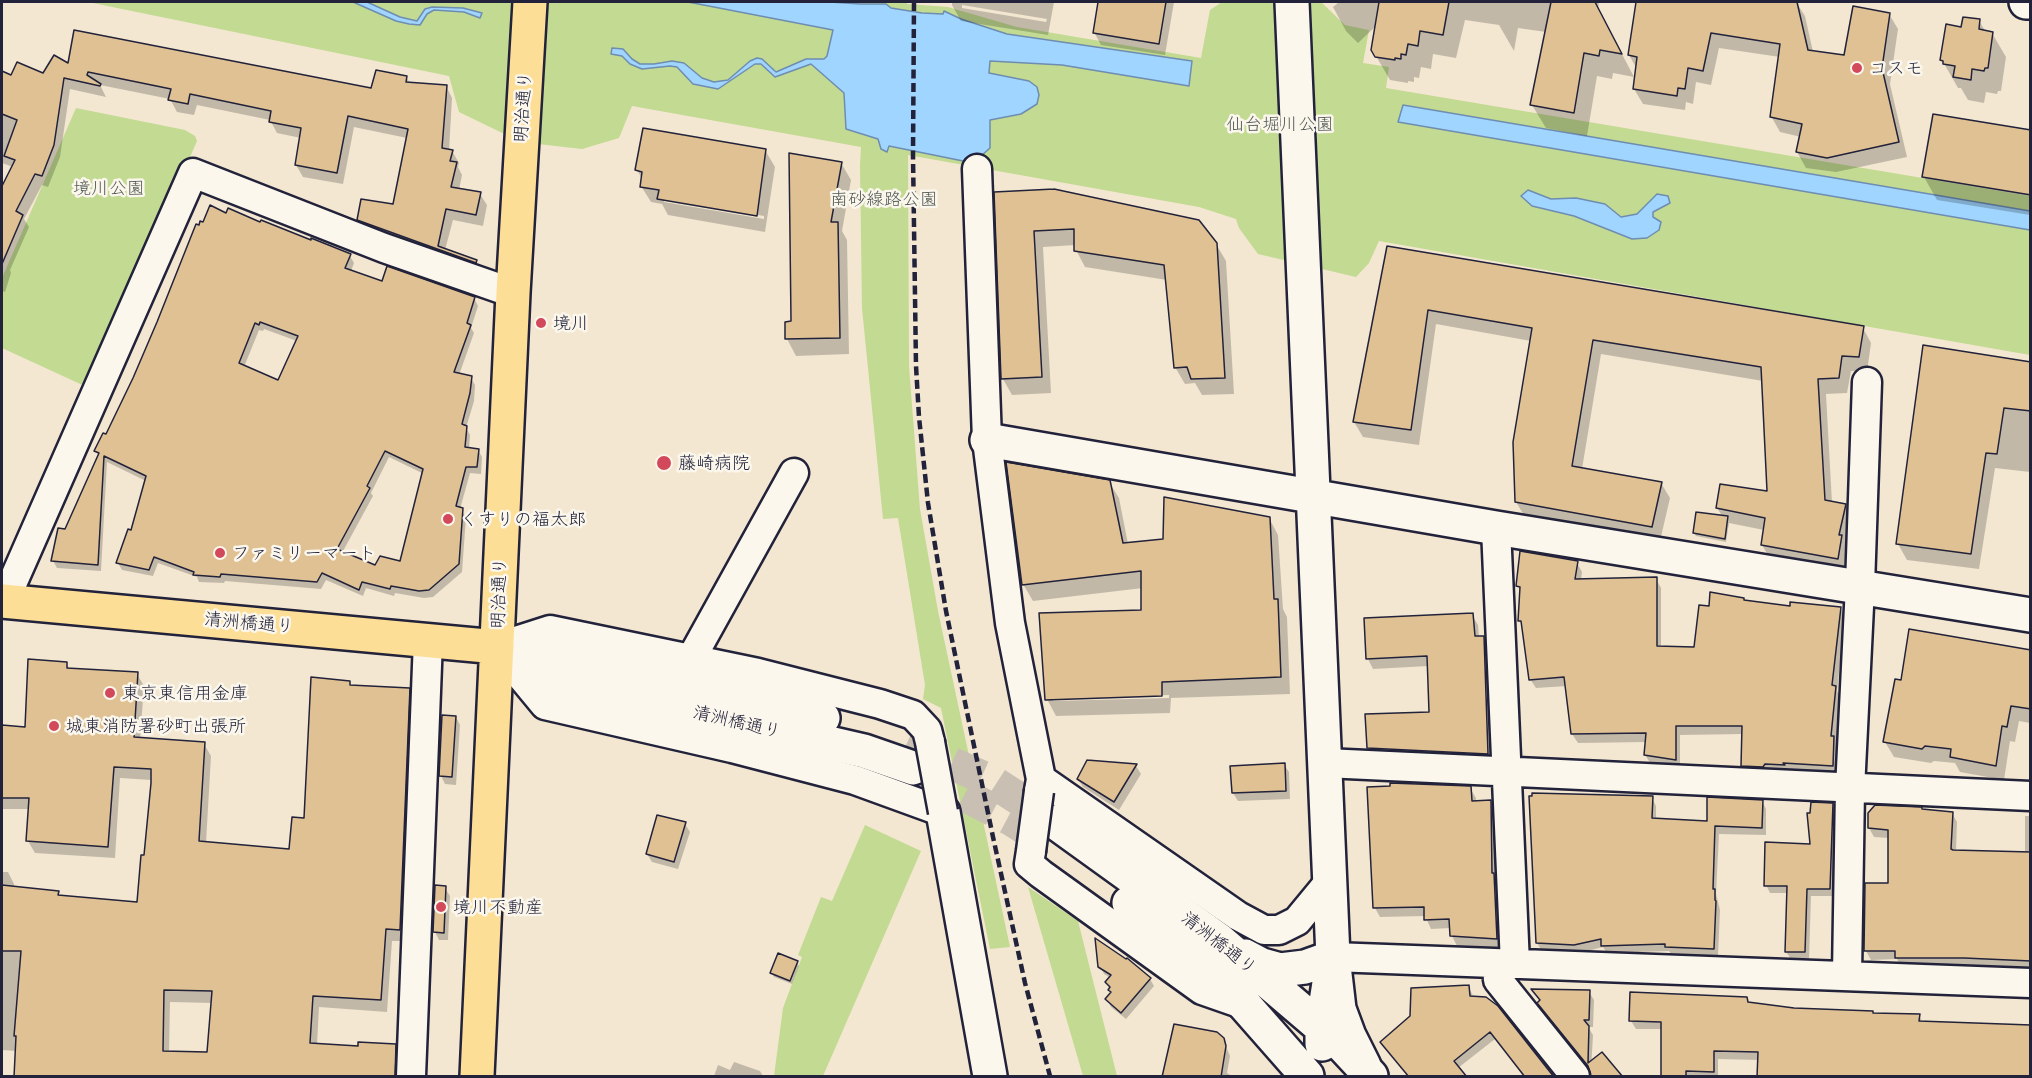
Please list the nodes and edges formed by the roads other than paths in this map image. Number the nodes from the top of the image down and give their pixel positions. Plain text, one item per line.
1 (530, 2) edge
2 (1292, 2) edge
3 (977, 168) dead end
4 (513, 292) junction
5 (1867, 382) dead end
6 (987, 440) junction
7 (794, 474) dead end
8 (1312, 495) junction
9 (1496, 528) junction
10 (1860, 586) junction
11 (3, 602) edge
12 (2031, 615) edge
13 (428, 640) junction
14 (497, 647) junction
15 (691, 659) junction
16 (917, 751) junction
17 (1326, 764) junction
18 (1508, 771) junction
19 (1040, 785) junction
20 (1850, 789) junction
21 (2031, 796) edge
22 (943, 812) junction
23 (1046, 839) junction
24 (1330, 881) junction
25 (1221, 941) junction
26 (1333, 957) junction
27 (1506, 964) junction
28 (1847, 975) junction
29 (2031, 983) edge
30 (1292, 1002) junction
31 (1245, 1005) junction
32 (1322, 1028) junction
33 (1369, 1073) edge
34 (411, 1077) edge
35 (477, 1077) edge
36 (990, 1077) edge
37 (1307, 1077) edge
38 (1324, 1077) edge
39 (1575, 1077) edge

1 - 4 main road, 明治通り
2 - 8 street
3 - 6 street
4 - 11 street
4 - 14 main road, 明治通り
5 - 10 street
6 - 8 street
6 - 19 street
7 - 15 street
8 - 9 street
8 - 17 street
9 - 10 street
9 - 18 street
10 - 12 street
10 - 20 street
11 - 13 main road, 清洲橋通り
13 - 14 main road, 清洲橋通り
13 - 34 street
14 - 15 street
14 - 16 street, 清洲橋通り
14 - 22 street
14 - 35 main road, 明治通り
15 - 16 street
16 - 22 street, bridge
17 - 18 street
17 - 24 street
18 - 20 street
18 - 27 street
19 - 23 street, bridge
19 - 24 street
20 - 21 street
20 - 28 street
22 - 36 street
23 - 25 street, 清洲橋通り
23 - 31 street, 清洲橋通り
24 - 26 street
25 - 26 street
25 - 30 street, 清洲橋通り
26 - 27 street
26 - 30 street
26 - 32 street
26 - 33 street
27 - 28 street
27 - 39 street
28 - 29 street
30 - 31 street
30 - 32 street, 清洲橋通り
31 - 37 street, 清洲橋通り
32 - 33 street, 清洲橋通り
32 - 38 street

